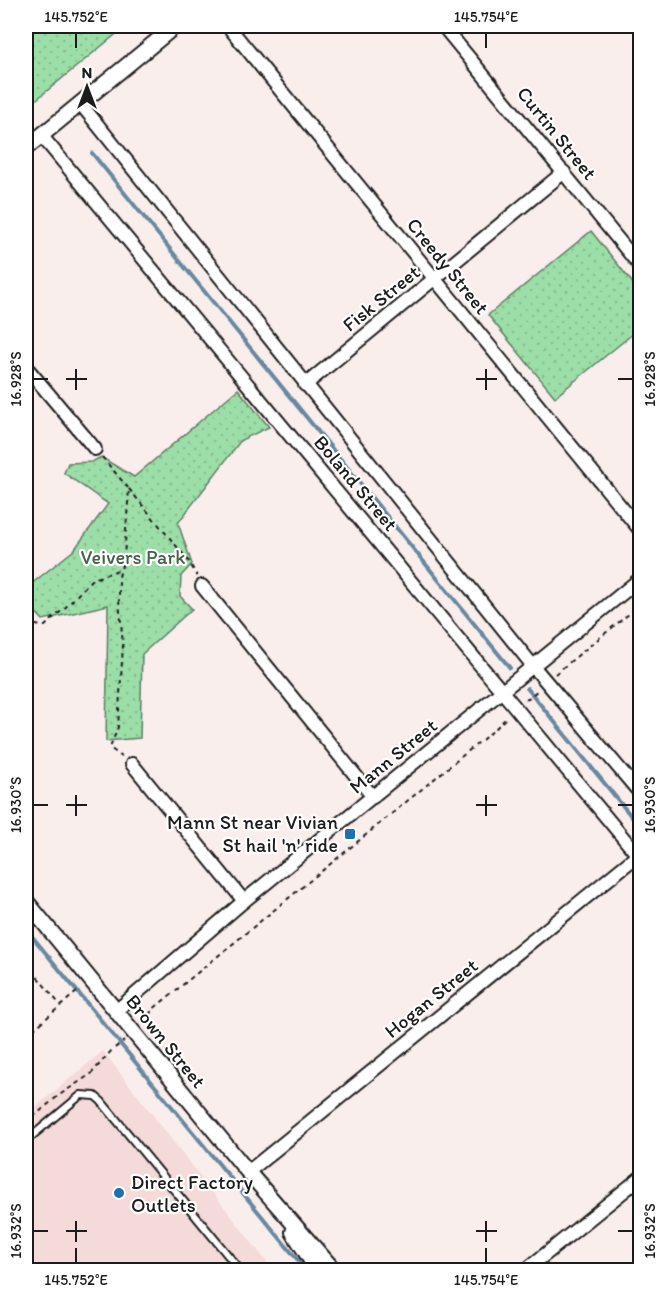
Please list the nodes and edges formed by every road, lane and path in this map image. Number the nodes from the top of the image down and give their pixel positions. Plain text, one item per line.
1 (175, 26) edge
2 (228, 26) edge
3 (443, 26) edge
4 (80, 103) junction
5 (41, 135) junction
6 (26, 148) edge
7 (564, 172) junction
8 (640, 266) edge
9 (434, 279) junction
10 (26, 367) edge
11 (305, 385) junction
12 (95, 449) joint
13 (129, 489) junction
14 (640, 530) edge
15 (121, 569) junction
16 (640, 579) edge
17 (202, 586) joint
18 (640, 605) edge
19 (26, 624) edge
20 (533, 666) junction
21 (542, 686) junction
22 (504, 691) junction
23 (517, 708) junction
24 (132, 764) joint
25 (640, 793) edge
26 (373, 797) junction
27 (639, 856) edge
28 (244, 901) junction
29 (26, 902) edge
30 (26, 963) edge
31 (82, 987) dead end
32 (61, 1006) junction
33 (116, 1011) junction
34 (26, 1036) edge
35 (130, 1036) junction
36 (26, 1123) edge
37 (26, 1141) edge
38 (248, 1172) junction
39 (640, 1178) edge
40 (277, 1205) junction
41 (535, 1268) edge
42 (240, 1270) edge
43 (318, 1270) edge
44 (334, 1270) edge

1 - 4 street
2 - 9 street, Creedy Street
3 - 7 street, Curtin Street
4 - 5 street
4 - 11 street, Boland Street
5 - 6 street
5 - 22 street, Boland Street
7 - 8 street, Curtin Street
7 - 9 street, Fisk Street
9 - 11 street, Fisk Street
9 - 14 street, Creedy Street
10 - 12 street
11 - 20 street, Boland Street
12 - 13 path
13 - 15 path
13 - 17 path
15 - 19 path
15 - 24 path
16 - 20 street, Mann Street
17 - 26 street
18 - 21 path
20 - 21 street, Boland Street
20 - 22 street, Mann Street
21 - 23 path
21 - 25 street, Boland Street
22 - 23 street, Boland Street
22 - 26 street, Mann Street
23 - 27 street, Boland Street
23 - 35 path
24 - 28 street
26 - 28 street, Mann Street
27 - 38 street, Hogan Street
28 - 33 street, Mann Street
29 - 33 street, Brown Street
30 - 32 path
31 - 32 path
32 - 34 path
33 - 35 street, Brown Street
35 - 36 path
35 - 38 street, Brown Street
37 - 42 lane
38 - 40 street, Brown Street
39 - 41 street
40 - 43 street, Brown Street
40 - 44 street, Brown Street

